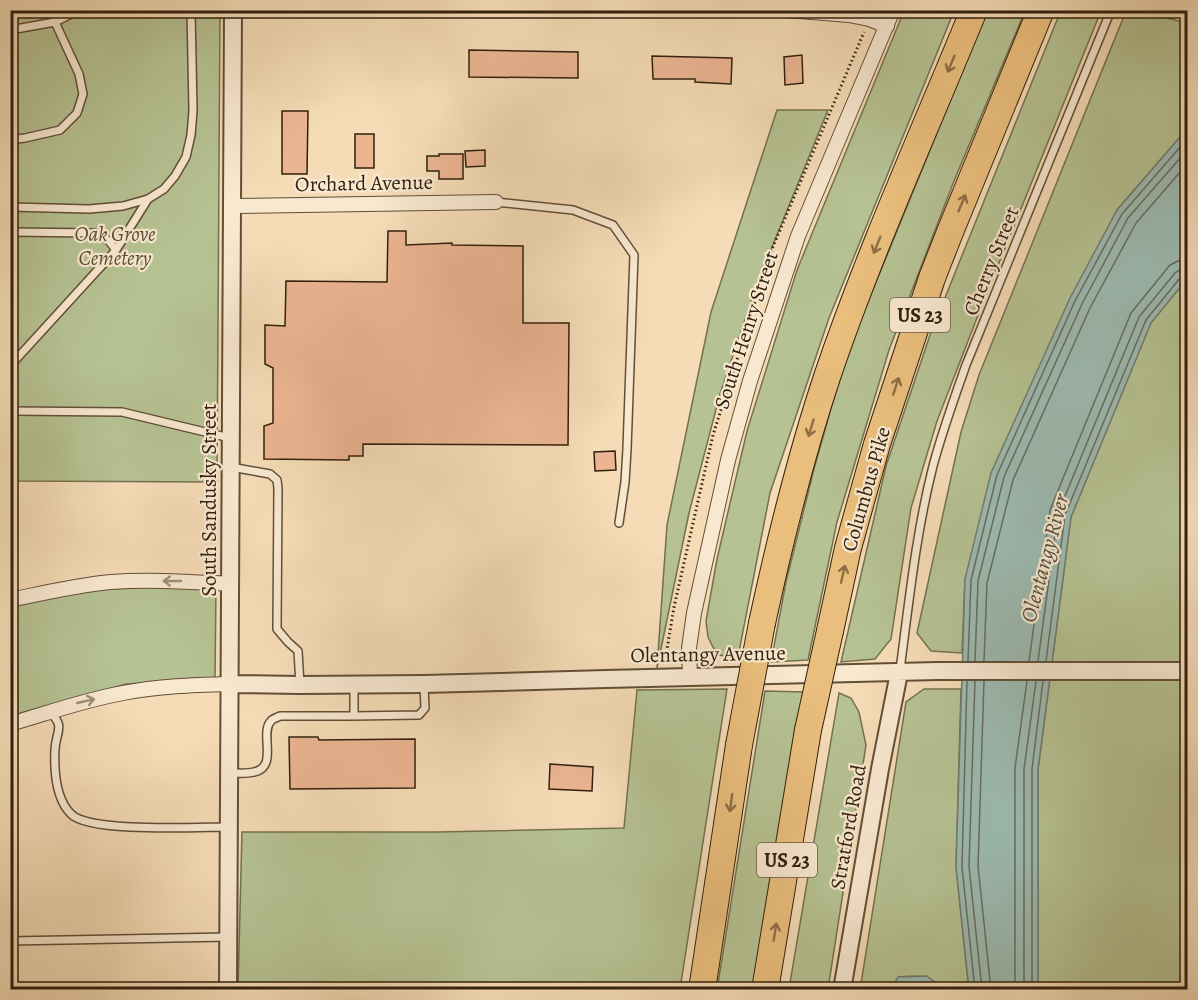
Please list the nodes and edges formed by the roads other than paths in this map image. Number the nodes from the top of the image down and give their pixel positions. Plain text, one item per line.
1 (54, 10) edge
2 (79, 10) edge
3 (191, 10) edge
4 (233, 10) edge
5 (788, 10) edge
6 (893, 10) edge
7 (974, 10) edge
8 (1041, 10) edge
9 (1111, 10) edge
10 (55, 22) junction
11 (887, 26) junction
12 (10, 30) edge
13 (10, 140) edge
14 (148, 199) junction
15 (495, 202) joint
16 (232, 206) junction
17 (10, 207) edge
18 (10, 232) edge
19 (116, 250) junction
20 (10, 366) edge
21 (10, 411) edge
22 (231, 438) junction
23 (231, 467) junction
24 (619, 523) dead end
25 (231, 584) junction
26 (10, 600) edge
27 (1188, 671) edge
28 (899, 673) junction
29 (690, 677) junction
30 (230, 684) junction
31 (424, 684) junction
32 (354, 685) junction
33 (300, 686) junction
34 (49, 712) junction
35 (354, 716) junction
36 (10, 724) edge
37 (229, 773) junction
38 (229, 827) junction
39 (228, 937) junction
40 (10, 941) edge
41 (228, 990) edge
42 (702, 990) edge
43 (765, 990) edge
44 (842, 990) edge

1 - 10 lane
2 - 10 lane
3 - 14 lane
4 - 16 street, South Sandusky Street
5 - 11 street
6 - 11 street, South Henry Street
7 -> 42 highway, bridge
43 -> 8 highway, Columbus Pike / US 23, bridge
9 - 28 lane, Cherry Street
10 - 12 lane
10 - 13 lane
11 - 29 street, South Henry Street
14 - 17 lane
14 - 19 lane
15 - 16 street, Orchard Avenue
15 - 24 lane
16 - 22 street, South Sandusky Street
18 - 19 lane
19 - 20 lane
21 - 22 lane
22 - 23 street, South Sandusky Street
23 - 25 street, South Sandusky Street
23 - 33 lane
25 -> 26 street
25 - 30 street, South Sandusky Street
27 - 28 street, Olentangy Avenue
28 - 29 street, Olentangy Avenue
28 - 44 street, Stratford Road
29 - 31 street, Olentangy Avenue
30 - 33 street, Olentangy Avenue
34 -> 30 street
30 - 37 street, South Sandusky Street
31 - 32 street, Olentangy Avenue
31 - 35 lane
32 - 33 street, Olentangy Avenue
32 - 35 lane
34 - 36 street
34 - 38 lane
35 - 37 lane
37 - 38 street, South Sandusky Street
38 - 39 street, South Sandusky Street
39 - 40 lane
39 - 41 street, South Sandusky Street

